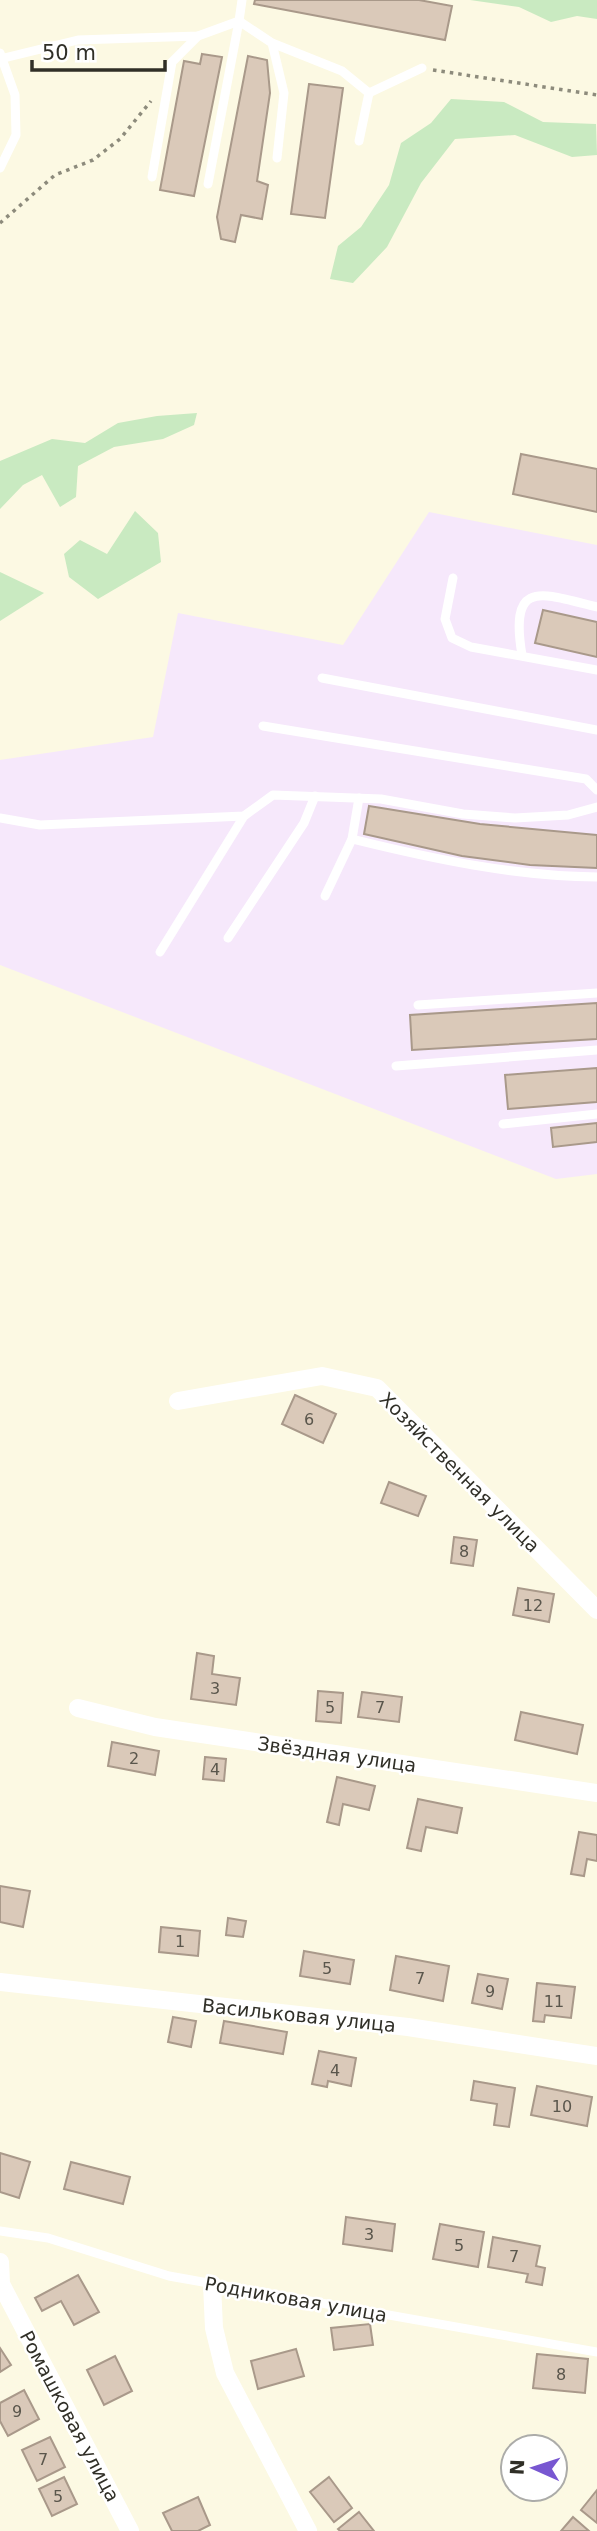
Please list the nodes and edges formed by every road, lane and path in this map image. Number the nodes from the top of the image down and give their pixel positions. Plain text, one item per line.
1 (242, 0) edge
2 (239, 20) junction
3 (198, 36) junction
4 (272, 43) junction
5 (2, 56) edge
6 (422, 68) joint
7 (169, 80) junction
8 (369, 93) junction
9 (597, 95) edge
10 (359, 141) dead end
11 (276, 158) dead end
12 (0, 168) edge
13 (152, 177) dead end
14 (208, 184) dead end
15 (0, 223) edge
16 (453, 578) dead end
17 (597, 607) edge
18 (522, 655) junction
19 (597, 670) edge
20 (322, 678) dead end
21 (263, 726) dead end
22 (597, 730) edge
23 (597, 790) edge
24 (315, 796) junction
25 (359, 798) junction
26 (597, 807) edge
27 (244, 816) junction
28 (0, 817) edge
29 (352, 839) junction
30 (597, 877) edge
31 (324, 897) dead end
32 (228, 938) dead end
33 (160, 951) dead end
34 (597, 992) edge
35 (418, 1005) dead end
36 (597, 1050) edge
37 (396, 1066) dead end
38 (597, 1114) edge
39 (503, 1124) dead end
40 (178, 1401) dead end
41 (597, 1610) edge
42 (78, 1708) dead end
43 (597, 1793) edge
44 (0, 1982) edge
45 (597, 2056) edge
46 (0, 2231) edge
47 (0, 2262) edge
48 (212, 2284) junction
49 (597, 2352) edge
50 (130, 2531) edge
51 (308, 2531) edge

1 - 2 lane
2 - 3 lane
2 - 4 lane
2 - 14 lane
3 - 5 lane
3 - 7 lane
4 - 8 lane
4 - 11 lane
5 - 12 lane
6 - 8 lane
6 - 9 path
7 - 13 lane
7 - 15 path
8 - 10 lane
16 - 18 lane
17 - 18 lane
18 - 19 lane
20 - 22 lane
21 - 23 lane
24 - 25 lane
24 - 27 lane
24 - 32 lane
25 - 26 lane
25 - 29 lane
27 - 28 lane
27 - 33 lane
29 - 30 lane
29 - 31 lane
34 - 35 lane
36 - 37 lane
38 - 39 lane
40 - 41 street, Хозяйственная улица
42 - 43 street, Звёздная улица
44 - 45 street, Васильковая улица
46 - 48 lane, Родниковая улица
47 - 50 street, Ромашковая улица
48 - 49 lane, Родниковая улица
48 - 51 street

